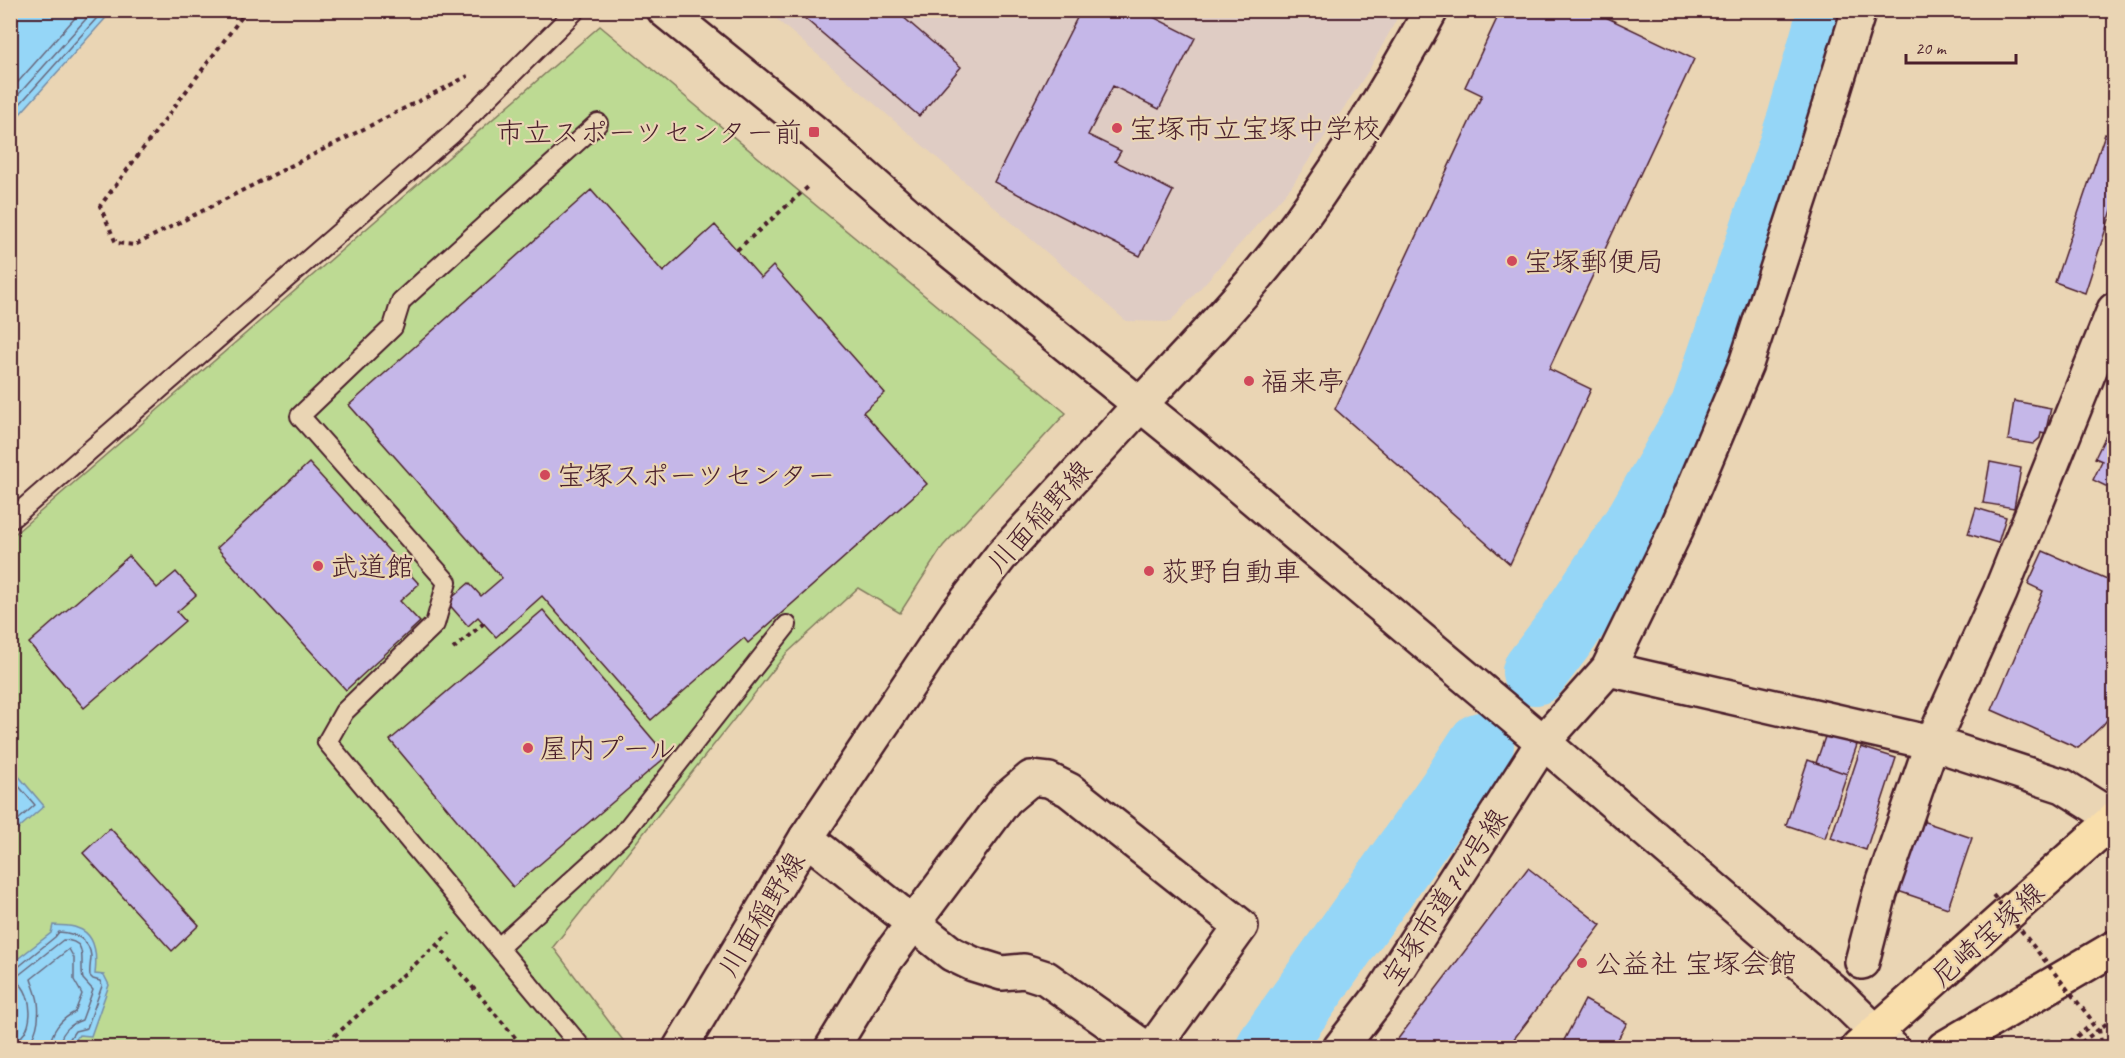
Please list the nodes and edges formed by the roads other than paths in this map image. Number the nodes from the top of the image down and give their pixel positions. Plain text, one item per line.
1 (576, 10) edge
2 (664, 10) edge
3 (1431, 10) edge
4 (1859, 10) edge
5 (598, 123) dead end
6 (2115, 310) edge
7 (1140, 405) junction
8 (10, 520) edge
9 (787, 625) dead end
10 (1608, 669) junction
11 (1543, 742) junction
12 (1932, 743) junction
13 (2115, 818) edge
14 (806, 838) junction
15 (913, 923) junction
16 (499, 947) junction
17 (2115, 948) edge
18 (1862, 962) dead end
19 (1875, 1043) edge
20 (582, 1047) edge
21 (680, 1047) edge
22 (832, 1047) edge
23 (1145, 1047) edge
24 (1153, 1047) edge
25 (1340, 1047) edge
26 (1944, 1047) edge

1 - 8 lane
2 - 7 street
3 - 7 street, 川面稲野線
4 - 10 street, 宝塚市道744号線
5 - 16 lane
6 - 12 street
7 - 11 street
7 - 14 street, 川面稲野線
9 - 16 lane
10 - 11 street, 宝塚市道744号線
10 - 12 street
11 - 19 street
11 - 25 street, 宝塚市道744号線
12 - 13 street
12 - 18 street
13 - 19 main road, 尼崎宝塚線
14 - 15 street
14 - 21 street, 川面稲野線
15 - 22 street
15 - 23 street
15 - 24 street
16 - 20 lane
17 - 26 main road

